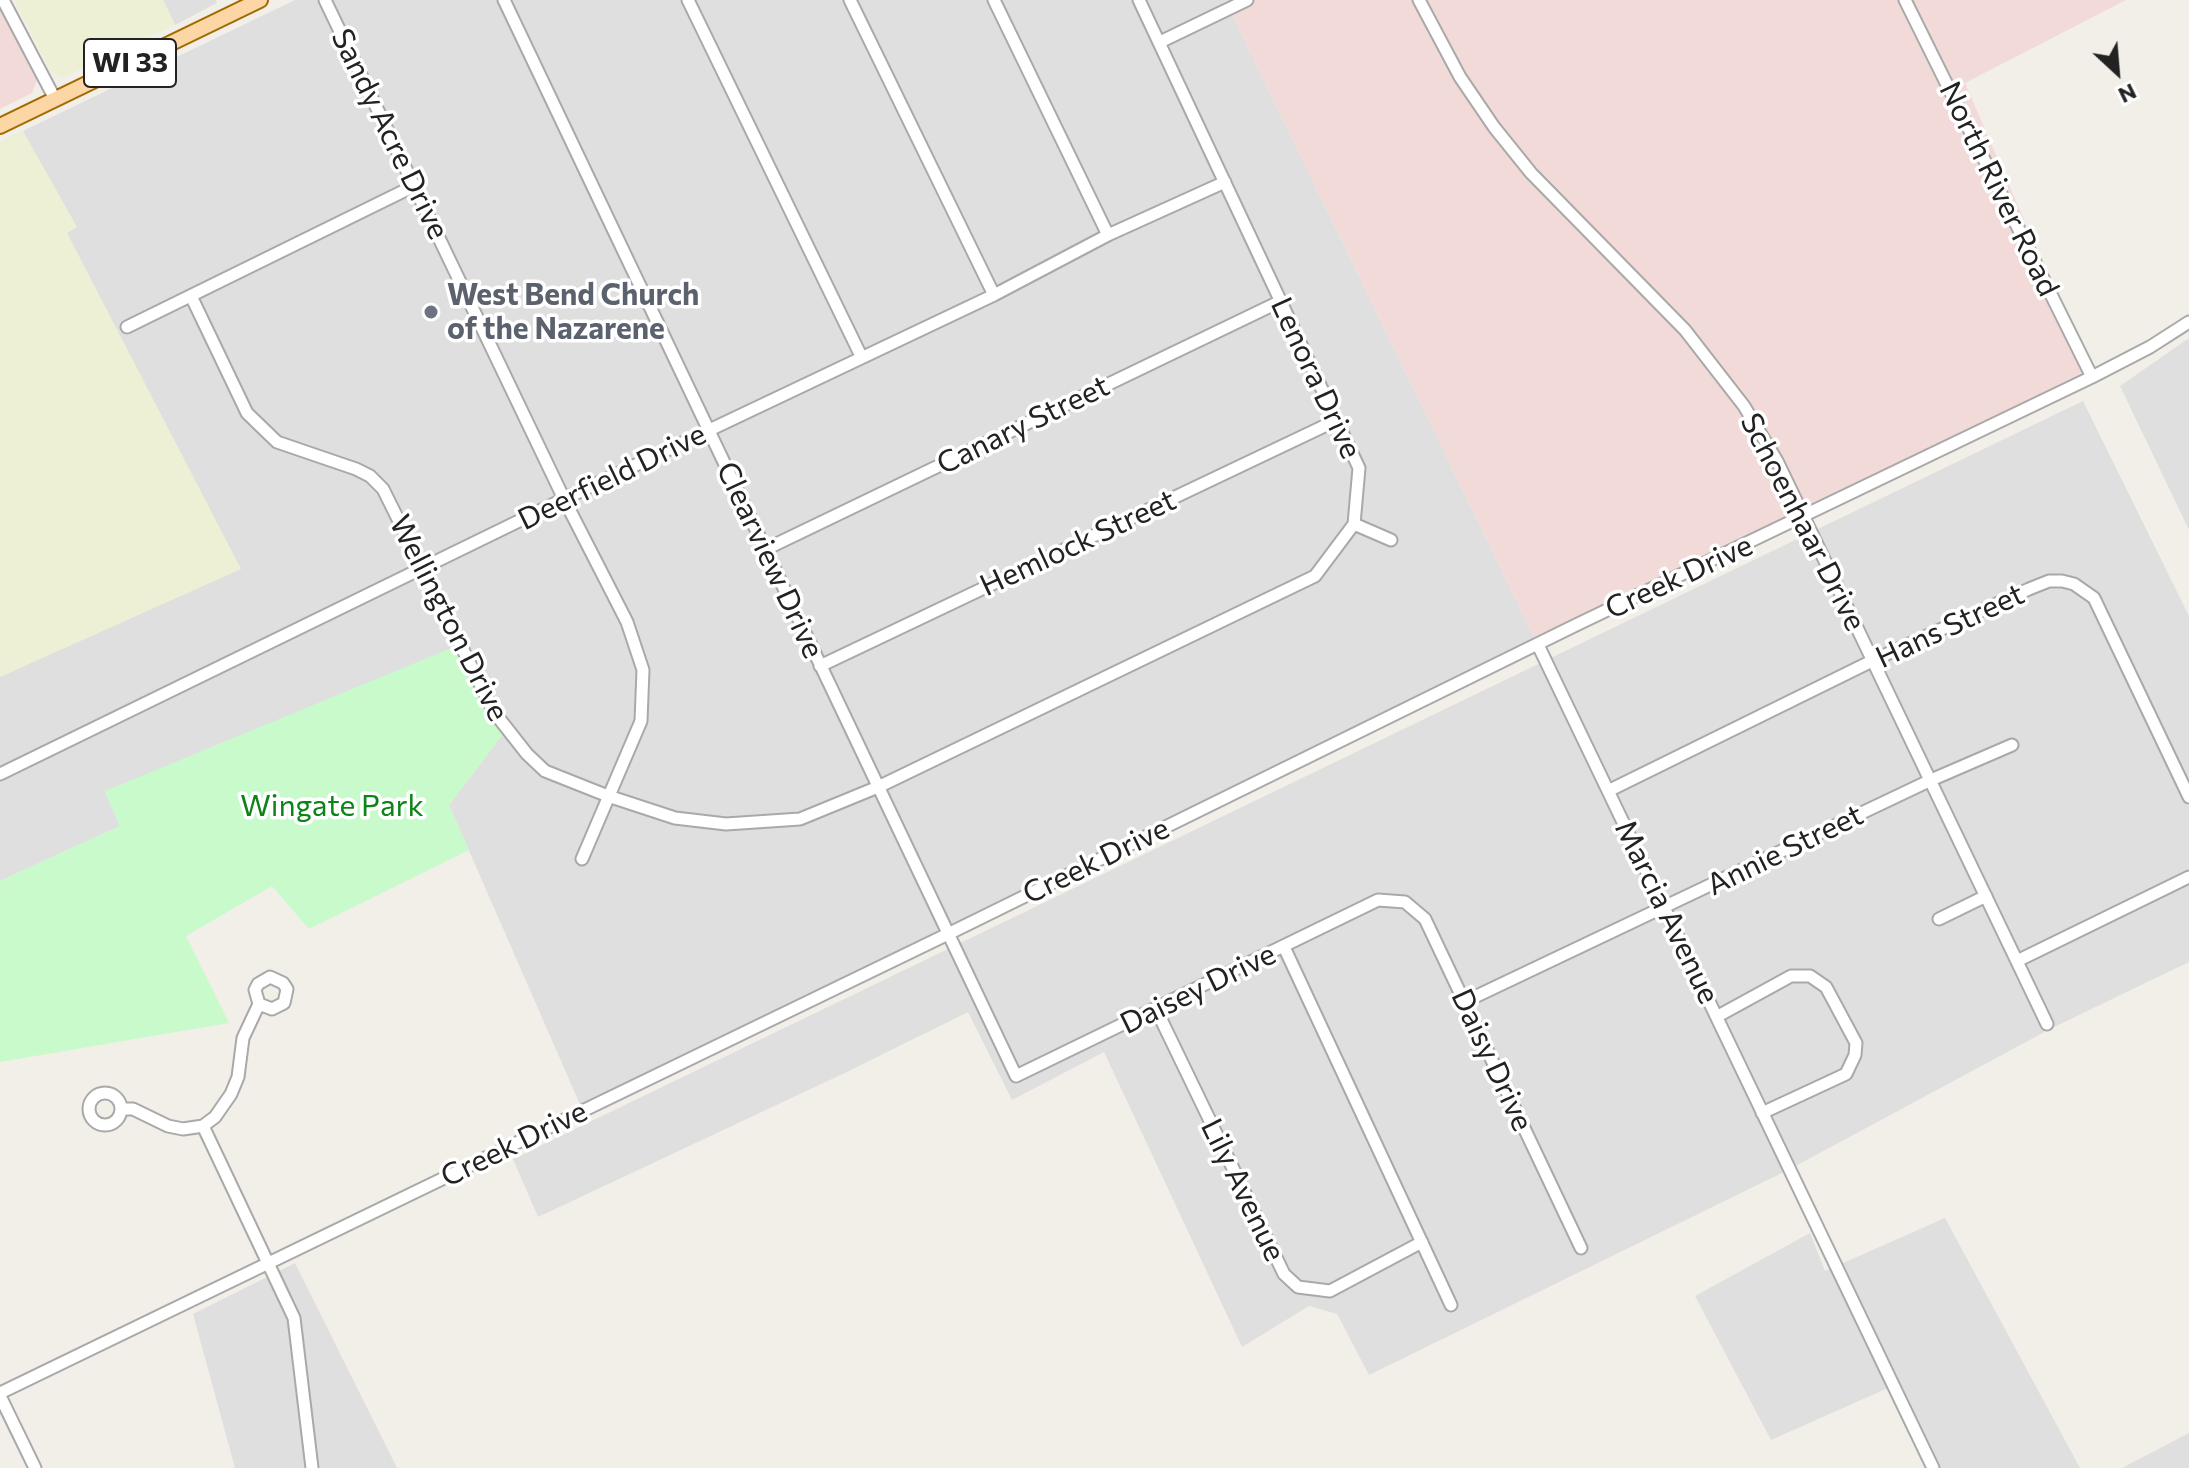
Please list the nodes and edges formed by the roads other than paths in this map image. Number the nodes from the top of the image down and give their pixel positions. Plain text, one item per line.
1 (3, 0) edge
2 (260, 0) edge
3 (325, 0) edge
4 (504, 0) edge
5 (688, 0) edge
6 (850, 0) edge
7 (994, 0) edge
8 (1139, 0) edge
9 (1247, 0) edge
10 (1419, 0) edge
11 (1905, 0) edge
12 (1160, 42) junction
13 (55, 99) junction
14 (0, 126) edge
15 (1225, 182) junction
16 (416, 185) junction
17 (1108, 235) junction
18 (994, 295) junction
19 (191, 296) junction
20 (1281, 301) junction
21 (2189, 322) edge
22 (127, 327) dead end
23 (861, 356) junction
24 (2092, 377) junction
25 (1337, 420) junction
26 (708, 431) junction
27 (564, 499) junction
28 (1803, 518) junction
29 (1354, 524) junction
30 (1391, 540) dead end
31 (766, 549) junction
32 (424, 568) junction
33 (1538, 645) junction
34 (1874, 660) junction
35 (820, 666) junction
36 (2012, 745) dead end
37 (0, 774) edge
38 (1931, 780) junction
39 (878, 787) junction
40 (1608, 791) junction
41 (608, 796) junction
42 (2189, 797) edge
43 (582, 859) dead end
44 (2189, 877) edge
45 (1986, 896) junction
46 (1378, 900) joint
47 (1665, 908) junction
48 (1939, 919) dead end
49 (948, 934) junction
50 (1284, 947) junction
51 (2017, 961) junction
52 (1464, 1002) junction
53 (259, 1004) dead end
54 (1156, 1009) junction
55 (1718, 1016) junction
56 (2047, 1024) dead end
57 (1016, 1076) joint
58 (121, 1109) dead end
59 (1762, 1113) junction
60 (203, 1126) junction
61 (1422, 1242) junction
62 (1581, 1248) dead end
63 (268, 1263) junction
64 (1451, 1305) dead end
65 (0, 1394) edge
66 (35, 1468) edge
67 (312, 1468) edge
68 (1933, 1468) edge

1 - 13 street
2 - 13 main road, WI 33
3 - 16 street, Sandy Acre Drive
4 - 26 street, Clearview Drive
5 - 23 street
6 - 18 street
7 - 17 street
8 - 12 street, Lenora Drive
9 - 12 street
10 - 28 street, Schoenhaar Drive
11 - 24 street, North River Road
12 - 15 street, Lenora Drive
13 - 14 main road, WI 33
15 - 17 street, Deerfield Drive
15 - 20 street, Lenora Drive
16 - 19 street
16 - 27 street, Sandy Acre Drive
17 - 18 street, Deerfield Drive
18 - 23 street, Deerfield Drive
19 - 22 street
19 - 32 street, Wellington Drive
20 - 25 street, Lenora Drive
20 - 31 street, Canary Street
21 - 24 street, Creek Drive
23 - 26 street, Deerfield Drive
24 - 28 street, Creek Drive
25 - 29 street, Lenora Drive
25 - 35 street, Hemlock Street
26 - 27 street, Deerfield Drive
26 - 31 street, Clearview Drive
27 - 32 street, Deerfield Drive
27 - 41 street, Sandy Acre Drive
28 - 33 street, Creek Drive
28 - 34 street, Schoenhaar Drive
29 - 30 street
29 - 39 street
31 - 35 street, Clearview Drive
32 - 37 street, Deerfield Drive
32 - 41 street, Wellington Drive
33 - 40 street, Marcia Avenue
33 - 49 street, Creek Drive
34 - 38 street, Schoenhaar Drive
34 - 40 street, Hans Street
34 - 42 street, Hans Street
35 - 39 street, Clearview Drive
36 - 38 street, Annie Street
38 - 45 street, Schoenhaar Drive
38 - 47 street, Annie Street
39 - 41 street, Wellington Drive
39 - 49 street, Clearview Drive
40 - 47 street, Marcia Avenue
41 - 43 street, Sandy Acre Drive
44 - 51 street
45 - 48 street
45 - 51 street, Schoenhaar Drive
46 - 50 street, Daisey Drive
46 - 52 street, Daisy Drive
47 - 52 street, Annie Street
47 - 55 street, Marcia Avenue
49 - 57 street, Clearview Drive
49 - 63 street, Creek Drive
50 - 54 street, Daisey Drive
50 - 61 street
51 - 56 street, Schoenhaar Drive
52 - 62 street, Daisy Drive
53 - 60 street
54 - 57 street, Daisey Drive
54 - 61 street, Lily Avenue
55 - 59 street, Marcia Avenue
55 - 59 street
58 - 60 street
59 - 68 street, Marcia Avenue
60 - 63 street
61 - 64 street
63 - 65 street, Creek Drive
63 - 67 street
65 - 66 street

